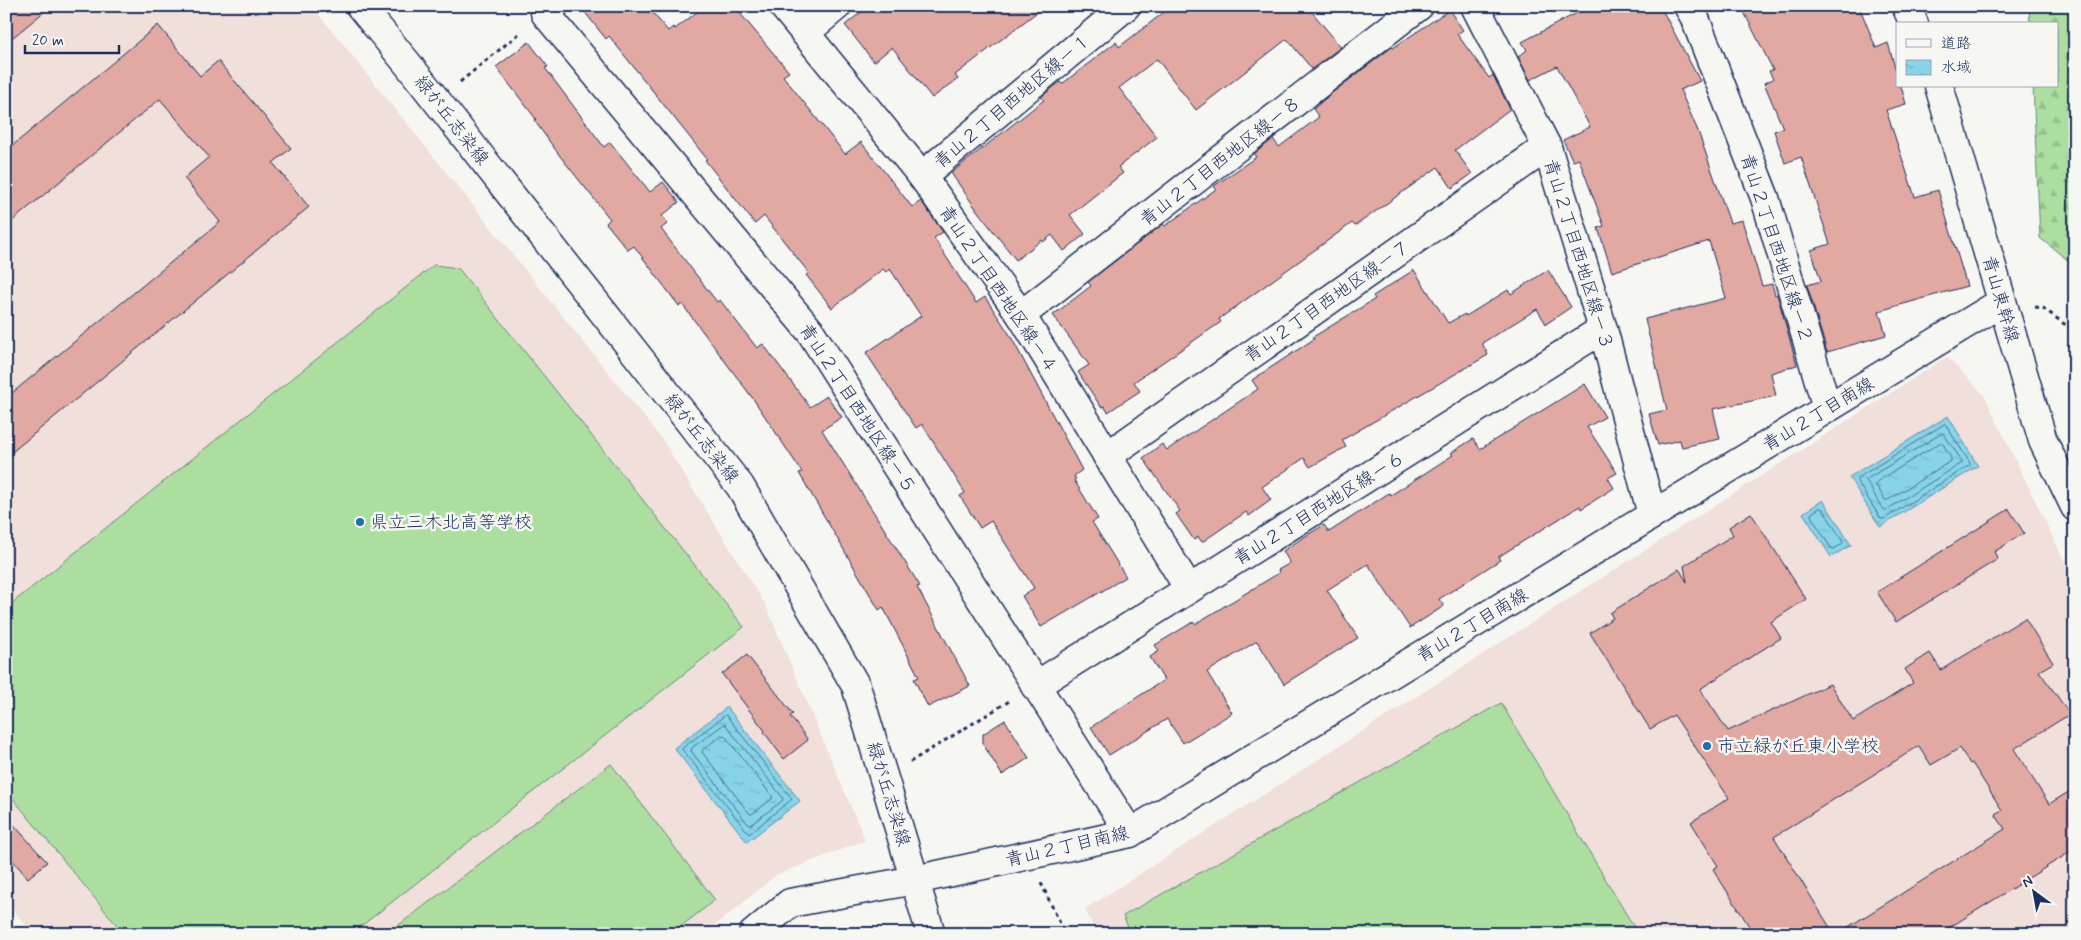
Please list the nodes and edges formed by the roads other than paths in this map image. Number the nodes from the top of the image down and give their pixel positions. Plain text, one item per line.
1 (360, 6) edge
2 (783, 6) edge
3 (837, 6) edge
4 (1126, 6) edge
5 (1419, 6) edge
6 (1475, 6) edge
7 (1688, 6) edge
8 (1906, 6) edge
9 (549, 10) edge
10 (1913, 22) edge
11 (805, 33) junction
12 (1940, 88) edge
13 (1547, 147) junction
14 (922, 176) junction
15 (2002, 302) junction
16 (1021, 315) junction
17 (1603, 329) junction
18 (1827, 408) junction
19 (1107, 456) junction
20 (2075, 507) edge
21 (1652, 515) junction
22 (1189, 590) junction
23 (1035, 686) junction
24 (1130, 833) junction
25 (915, 880) junction
26 (753, 934) edge
27 (931, 934) edge

1 - 25 street, 緑が丘志染線
2 - 11 street, 青山２丁目西地区線ー４
3 - 11 street
4 - 14 street, 青山２丁目西地区線ー１
5 - 16 street, 青山２丁目西地区線ー８
6 - 13 street, 青山２丁目西地区線ー３
7 - 18 street, 青山２丁目西地区線ー２
8 - 10 street
9 - 23 street, 青山２丁目西地区線ー５
11 - 14 street, 青山２丁目西地区線ー４
12 - 15 street, 青山東幹線
13 - 17 street, 青山２丁目西地区線ー３
13 - 19 street, 青山２丁目西地区線ー７
14 - 16 street, 青山２丁目西地区線ー４
15 - 18 street, 青山２丁目南線
15 - 20 street, 青山東幹線
16 - 19 street, 青山２丁目西地区線ー４
17 - 21 street, 青山２丁目西地区線ー３
17 - 22 street, 青山２丁目西地区線ー６
18 - 21 street, 青山２丁目南線
19 - 22 street, 青山２丁目西地区線ー４
21 - 24 street, 青山２丁目南線
22 - 23 street, 青山２丁目西地区線ー６
23 - 24 street, 青山２丁目西地区線ー５
24 - 25 street, 青山２丁目南線
25 - 26 street, 青山２丁目南線
25 - 27 street, 緑が丘志染線

